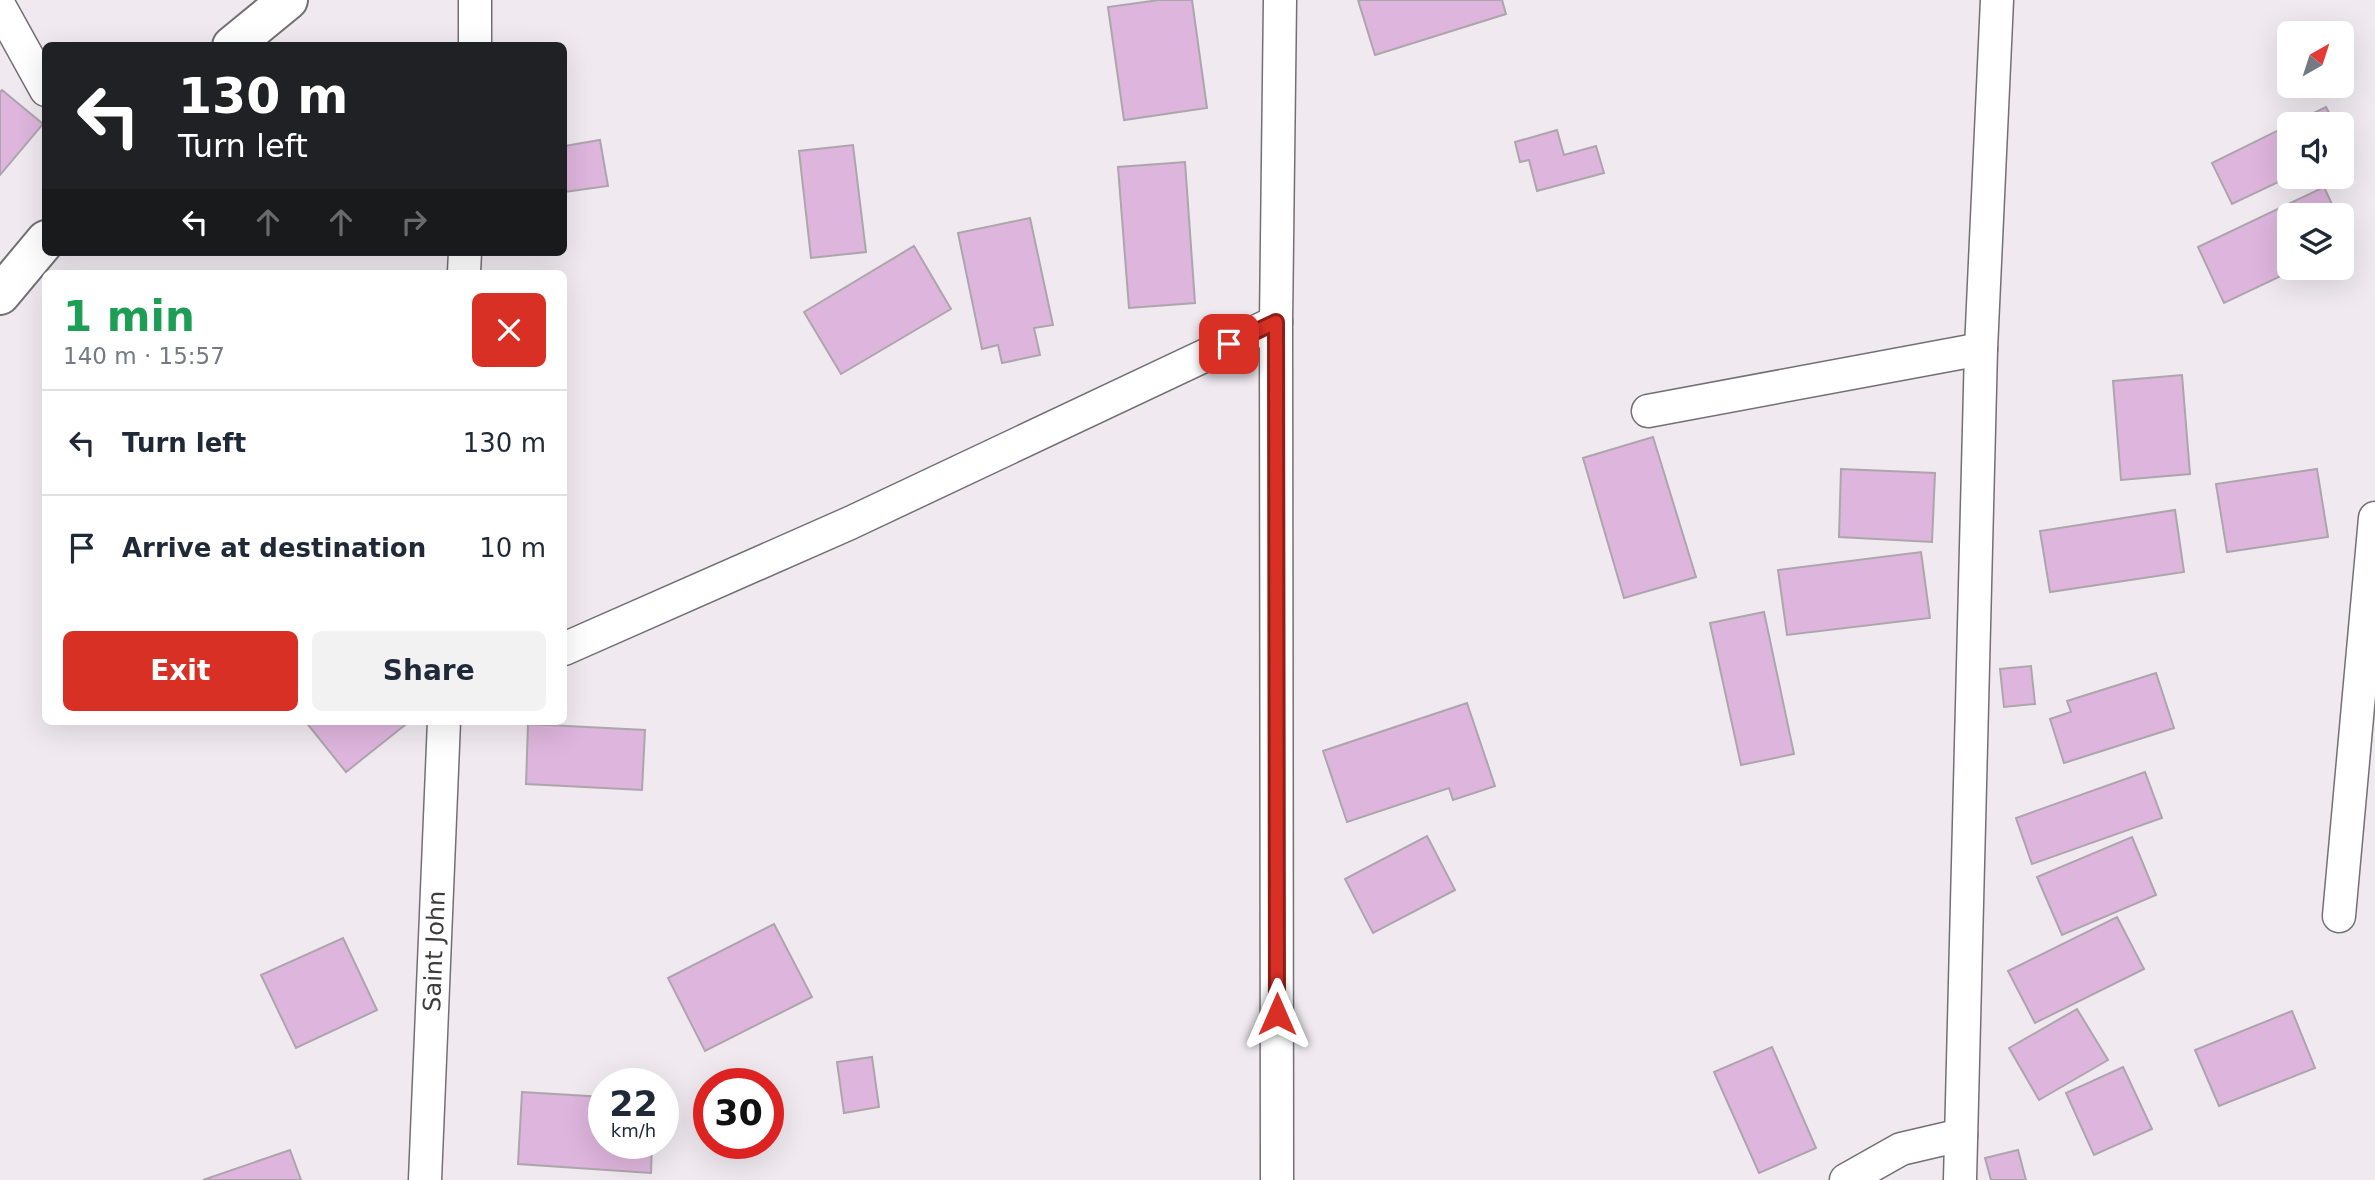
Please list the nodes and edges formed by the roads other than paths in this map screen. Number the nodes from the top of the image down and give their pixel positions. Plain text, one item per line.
1 (288, 0) edge
2 (475, 0) edge
3 (1280, 0) edge
4 (1997, 0) edge
5 (0, 7) edge
6 (238, 42) edge
7 (475, 42) edge
8 (42, 83) edge
9 (42, 245) edge
10 (0, 295) edge
11 (1276, 322) junction
12 (1981, 349) junction
13 (1648, 411) dead end
14 (2375, 518) edge
15 (567, 648) edge
16 (444, 725) edge
17 (2339, 916) dead end
18 (1961, 1135) junction
19 (425, 1180) edge
20 (1277, 1180) edge
21 (1846, 1180) edge
22 (1960, 1180) edge

1 - 6 street
2 - 7 street
3 - 11 street
4 - 12 street
5 - 8 street
9 - 10 street
11 - 15 street
11 - 20 street
12 - 13 street
12 - 18 street
14 - 17 street
16 - 19 street, Saint John
18 - 21 street
18 - 22 street

